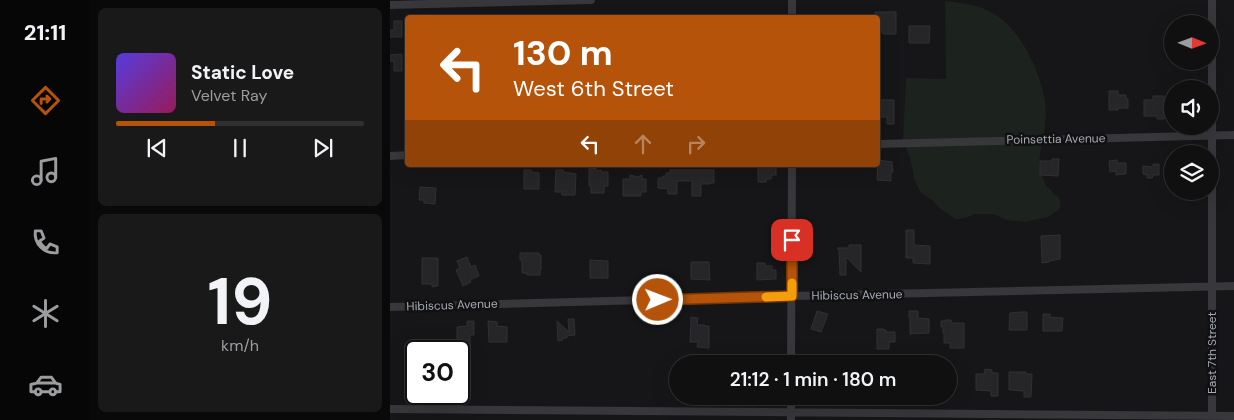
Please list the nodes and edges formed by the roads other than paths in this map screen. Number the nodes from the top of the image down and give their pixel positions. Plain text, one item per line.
1 (591, 0) edge
2 (792, 0) edge
3 (1212, 0) edge
4 (390, 5) edge
5 (792, 15) edge
6 (1234, 135) edge
7 (1212, 136) junction
8 (880, 144) edge
9 (405, 155) edge
10 (390, 156) edge
11 (792, 167) edge
12 (1234, 286) edge
13 (1212, 287) junction
14 (792, 296) junction
15 (390, 307) edge
16 (791, 355) edge
17 (390, 409) edge
18 (791, 416) edge
19 (1234, 416) edge
20 (1212, 418) edge

1 - 4 street
2 - 5 street
3 - 7 street, East 7th Street
6 - 7 street, Poinsettia Avenue
7 - 8 street, Poinsettia Avenue
7 - 13 street, East 7th Street
9 - 10 street
11 - 14 street
12 - 13 street, Hibiscus Avenue
13 - 14 street, Hibiscus Avenue
13 - 20 street, East 7th Street
14 - 15 street, Hibiscus Avenue
14 - 16 street
17 - 18 street
18 - 20 street
19 - 20 street

